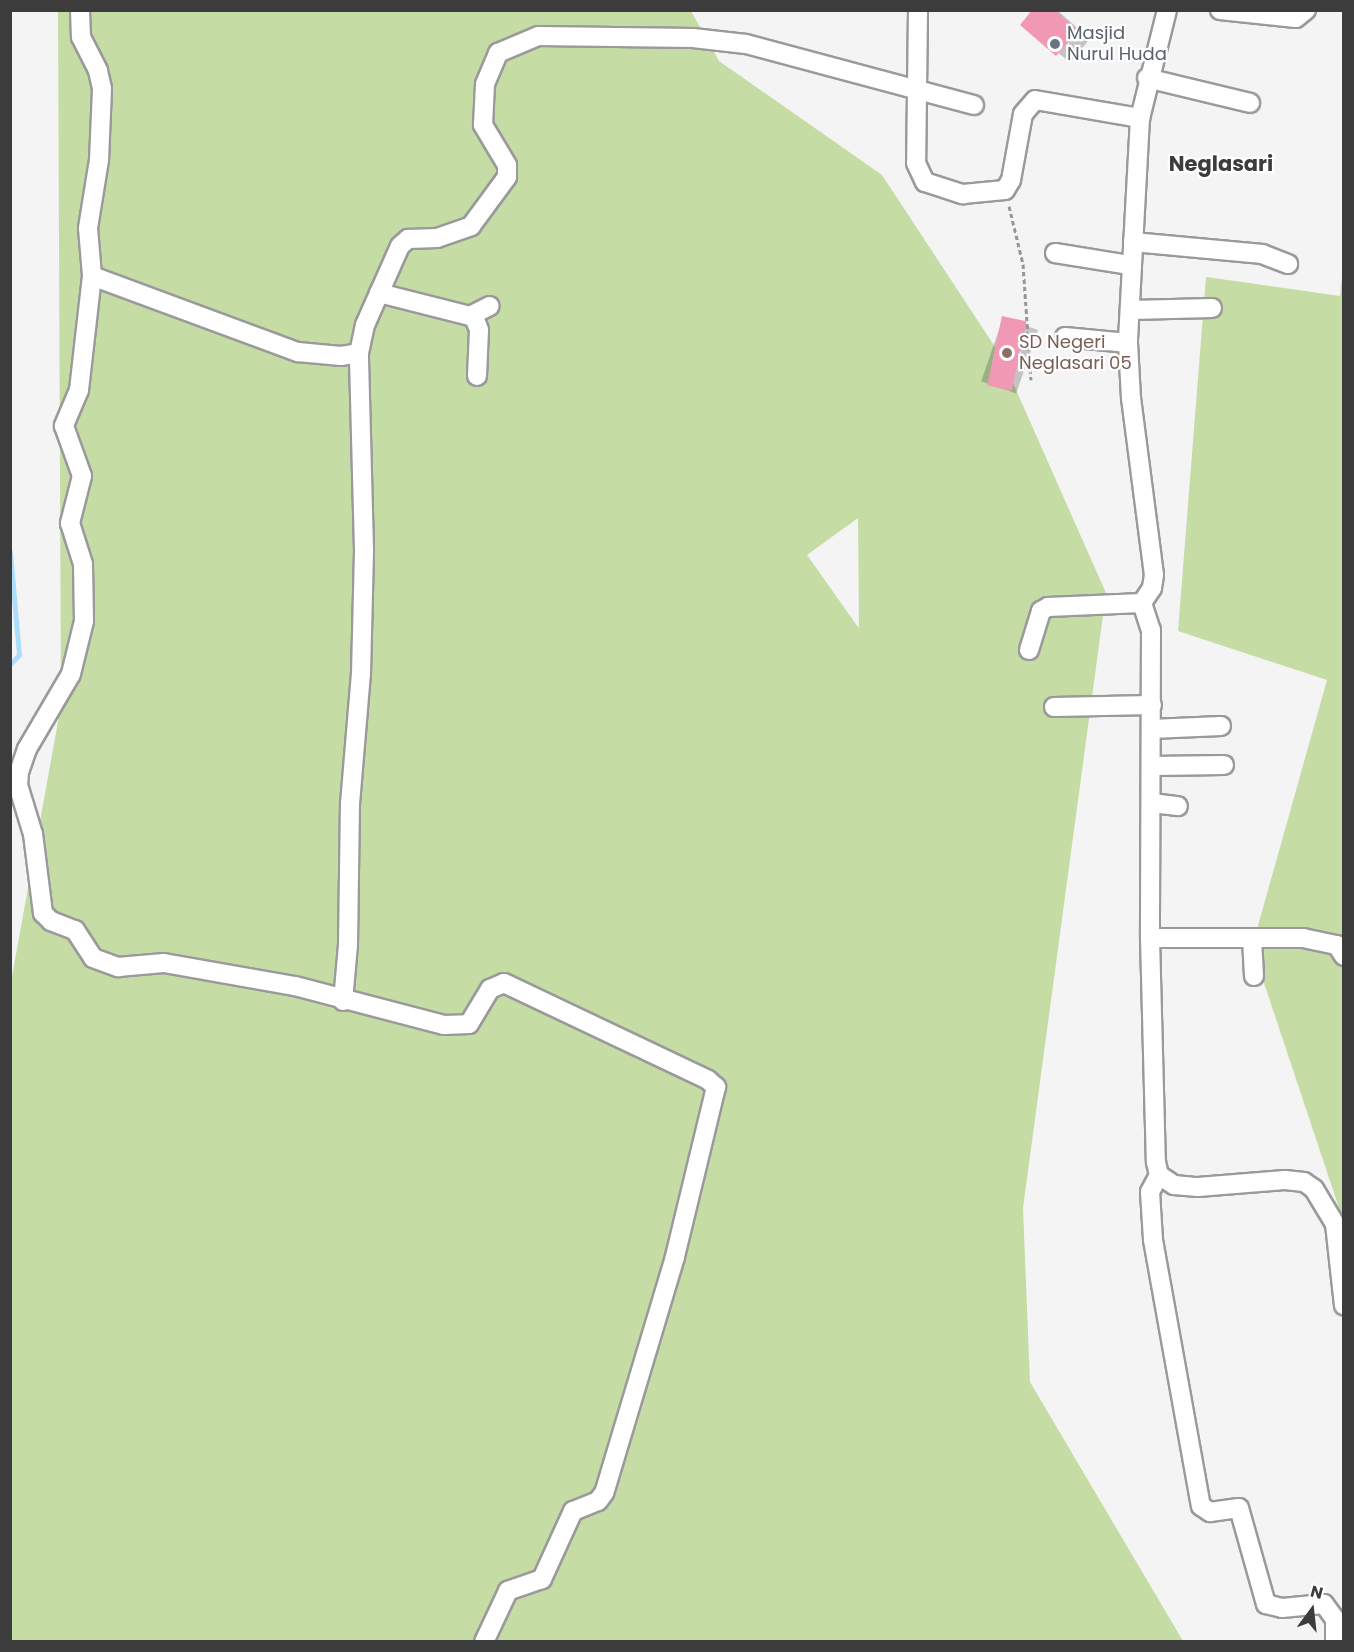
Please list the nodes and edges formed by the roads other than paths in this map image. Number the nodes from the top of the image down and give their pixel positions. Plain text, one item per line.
1 (80, 10) edge
2 (918, 10) edge
3 (1167, 10) edge
4 (1220, 10) edge
5 (1306, 10) edge
6 (1147, 78) junction
7 (919, 91) junction
8 (1250, 103) dead end
9 (974, 105) dead end
10 (1140, 118) junction
11 (1133, 242) junction
12 (1055, 253) dead end
13 (1288, 264) dead end
14 (1131, 265) junction
15 (92, 276) junction
16 (379, 293) junction
17 (490, 306) dead end
18 (1212, 308) dead end
19 (1131, 310) junction
20 (470, 316) junction
21 (1065, 337) dead end
22 (1128, 343) junction
23 (359, 353) junction
24 (477, 376) dead end
25 (1142, 603) junction
26 (1029, 650) dead end
27 (1152, 705) junction
28 (1054, 707) dead end
29 (1221, 726) dead end
30 (1151, 729) junction
31 (1224, 765) dead end
32 (1153, 766) junction
33 (1152, 803) junction
34 (1178, 806) dead end
35 (1150, 938) junction
36 (1252, 938) junction
37 (1344, 956) edge
38 (1254, 976) dead end
39 (342, 1001) junction
40 (1159, 1175) junction
41 (1339, 1223) edge
42 (1344, 1306) edge
43 (484, 1641) edge
44 (1335, 1641) edge

1 - 15 street
2 - 7 street
3 - 6 street
4 - 5 street
6 - 8 street
6 - 10 street
7 - 9 street
7 - 10 street
7 - 16 street
10 - 11 street
11 - 13 street
11 - 14 street
12 - 14 street
14 - 19 street
15 - 23 street
15 - 39 street
16 - 20 street
16 - 23 street
17 - 20 street
18 - 19 street
19 - 22 street
20 - 24 street
21 - 22 street
22 - 25 street
23 - 39 street
25 - 26 street
25 - 27 street
27 - 28 street
27 - 30 street
29 - 30 street
30 - 32 street
31 - 32 street
32 - 33 street
33 - 34 street
33 - 35 street
35 - 36 street
35 - 40 street
36 - 37 street
36 - 38 street
39 - 43 street
40 - 41 street
40 - 44 street
41 - 42 street

